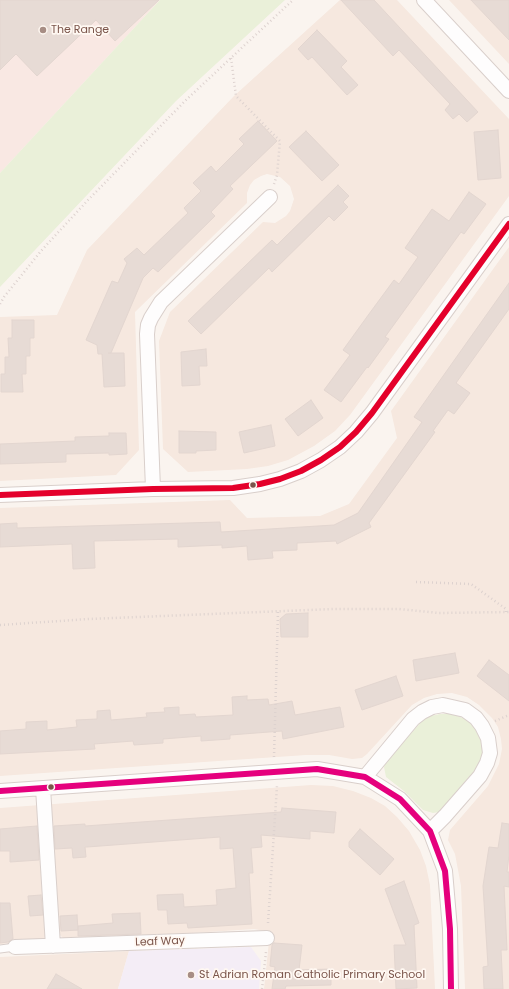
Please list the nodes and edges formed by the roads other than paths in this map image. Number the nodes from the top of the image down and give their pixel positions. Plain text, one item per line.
1 (424, 0) edge
2 (509, 91) edge
3 (270, 198) road end
4 (509, 224) edge
5 (153, 488) junction
6 (0, 494) edge
7 (364, 777) junction
8 (43, 788) junction
9 (0, 791) edge
10 (430, 831) junction
11 (267, 938) road end
12 (52, 946) junction
13 (16, 947) joint
14 (0, 949) edge
15 (451, 989) edge

1 - 2 street
3 - 5 street
4 - 5 street
5 - 6 street
7 - 8 street
7 - 10 street
7 - 10 street
8 - 9 street
8 - 12 street
10 - 15 street
11 - 12 street, Leaf Way
12 - 13 street, Leaf Way
13 - 14 lane

